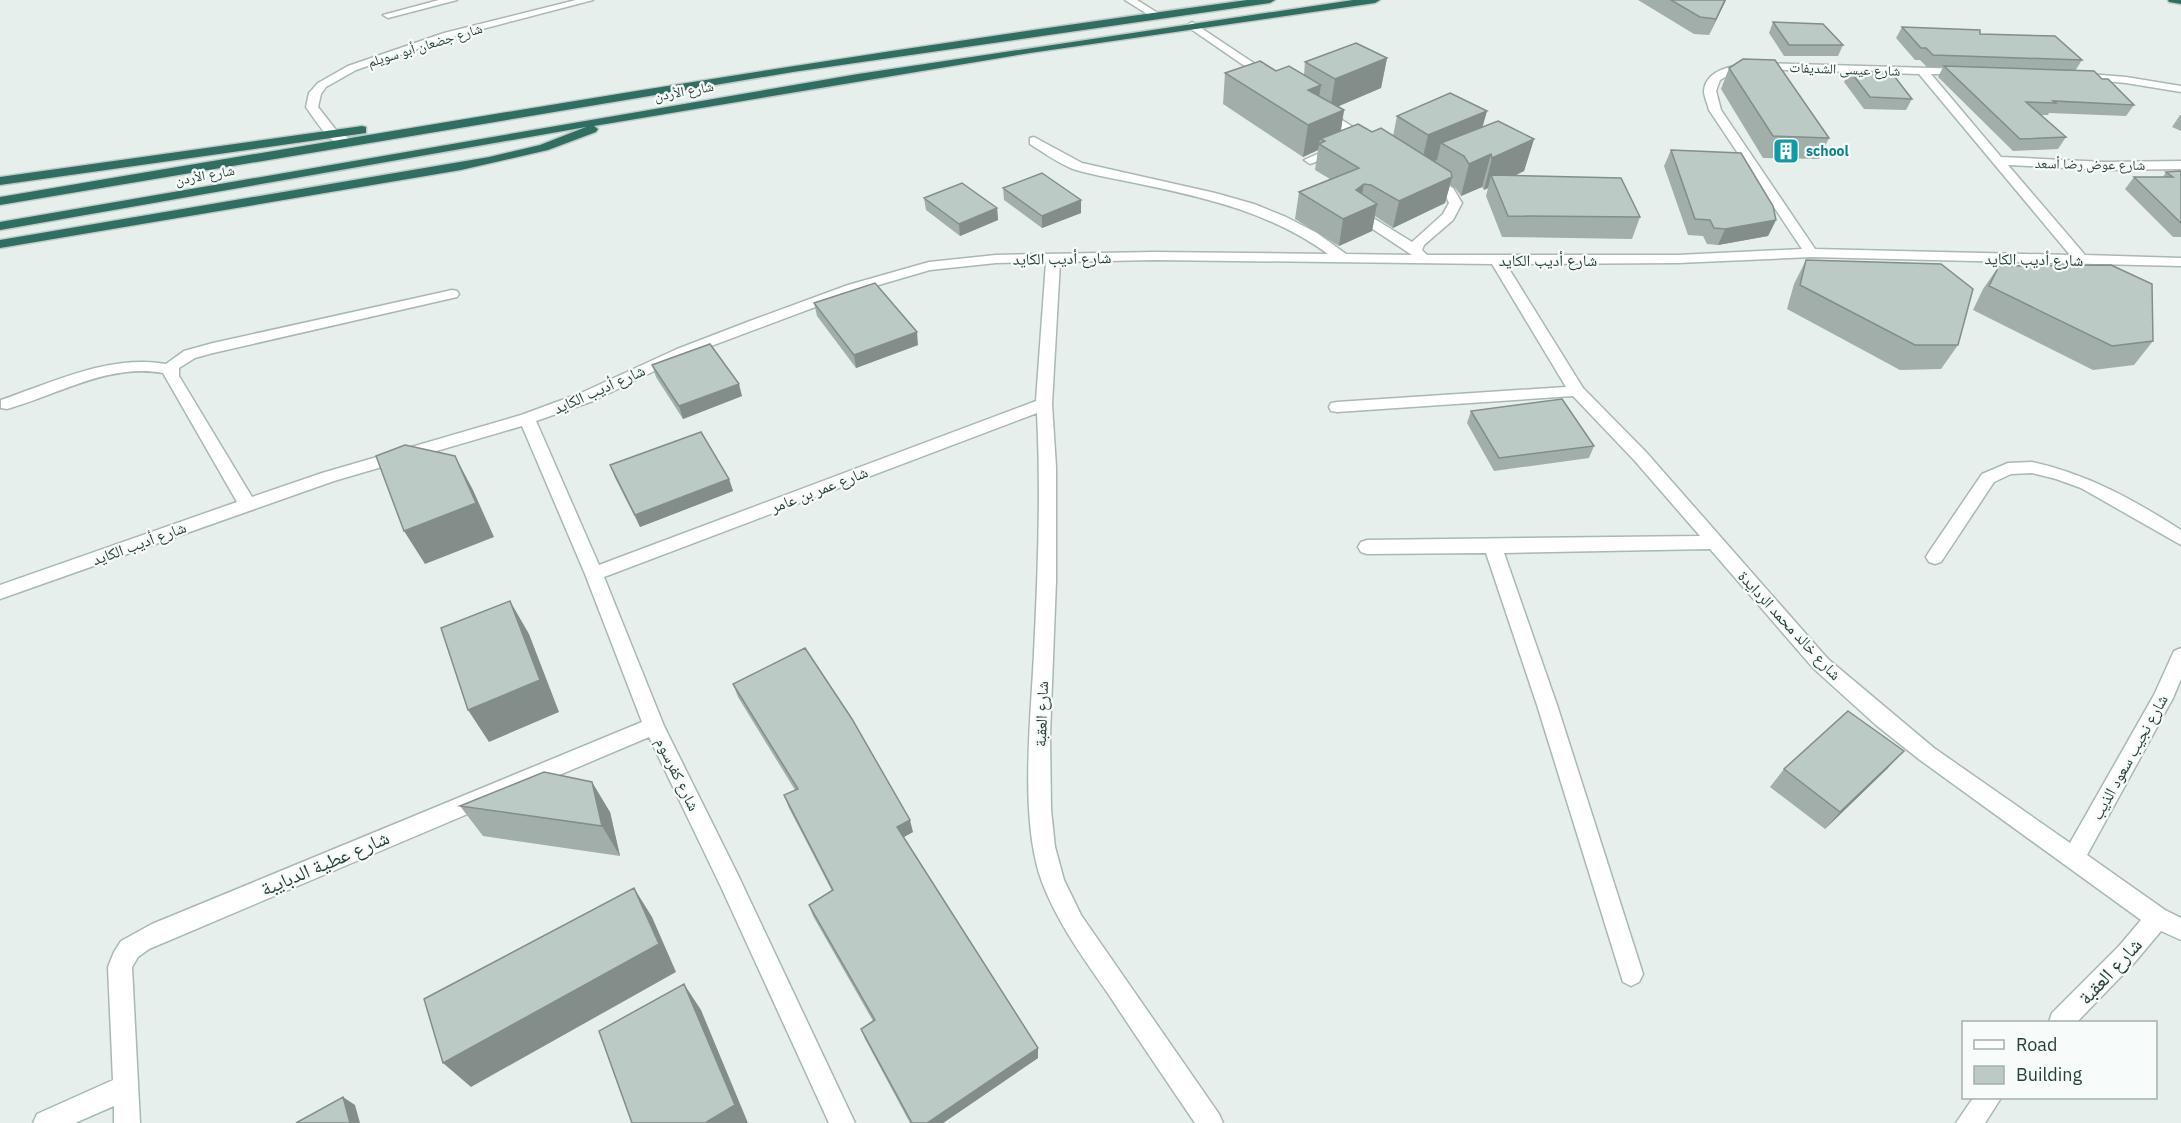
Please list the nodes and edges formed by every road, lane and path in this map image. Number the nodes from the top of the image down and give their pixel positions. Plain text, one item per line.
1 (452, 0) edge
2 (588, 0) edge
3 (1130, 0) edge
4 (1270, 0) edge
5 (1375, 0) edge
6 (2173, 0) edge
7 (2181, 1) edge
8 (388, 15) dead end
9 (1156, 15) junction
10 (1191, 25) junction
11 (1922, 71) junction
12 (1981, 73) edge
13 (2060, 76) edge
14 (1278, 84) edge
15 (2181, 89) edge
16 (1306, 103) edge
17 (551, 109) junction
18 (607, 119) junction
19 (332, 133) junction
20 (1364, 138) junction
21 (1034, 141) dead end
22 (347, 143) junction
23 (1381, 148) edge
24 (1310, 160) edge
25 (1999, 161) junction
26 (1440, 165) edge
27 (2181, 165) edge
28 (0, 181) edge
29 (0, 201) edge
30 (1360, 216) edge
31 (0, 226) edge
32 (0, 244) edge
33 (1810, 253) junction
34 (1418, 254) junction
35 (1341, 257) junction
36 (1053, 258) junction
37 (1496, 260) junction
38 (2081, 260) junction
39 (2181, 262) edge
40 (452, 294) dead end
41 (170, 369) junction
42 (1577, 391) junction
43 (7, 404) dead end
44 (1044, 405) junction
45 (1337, 407) dead end
46 (527, 419) junction
47 (247, 504) junction
48 (2181, 539) edge
49 (1715, 543) junction
50 (1493, 546) junction
51 (1366, 547) dead end
52 (1935, 557) dead end
53 (594, 574) junction
54 (0, 592) edge
55 (2181, 656) edge
56 (654, 726) junction
57 (2074, 857) junction
58 (2157, 918) junction
59 (2181, 929) edge
60 (2181, 944) edge
61 (1630, 974) dead end
62 (2063, 1021) edge
63 (124, 1088) junction
64 (1987, 1099) edge
65 (46, 1123) edge
66 (127, 1123) edge
67 (842, 1123) edge
68 (1210, 1123) edge
69 (1969, 1123) edge

1 - 8 street
2 - 19 street, شارع جضعان أبو سويلم
3 - 9 street
4 - 9 highway, شارع الأردن
5 - 10 highway, شارع الأردن
6 - 7 highway
9 - 17 highway, شارع الأردن
10 - 14 street
10 - 18 highway, شارع الأردن
11 - 12 street, شارع عيسى الشديفات
11 - 25 street
11 - 33 street, شارع عيسى الشديفات
13 - 15 street
16 - 20 street
17 - 19 highway
17 - 22 highway, شارع الأردن
18 - 31 highway, شارع الأردن
18 - 32 highway
19 - 22 street
19 - 28 highway
20 - 23 street
20 - 24 street
21 - 35 street
22 - 29 highway, شارع الأردن
25 - 27 street, شارع عوض رضا أسعد
25 - 38 street
26 - 34 street
30 - 34 street
33 - 37 street, شارع أديب الكايد
33 - 38 street, شارع أديب الكايد
34 - 35 street, شارع أديب الكايد
34 - 37 street, شارع أديب الكايد
35 - 36 street, شارع أديب الكايد
36 - 44 street, شارع العقبة
36 - 46 street, شارع أديب الكايد
37 - 42 street, شارع خالد محمد الردايدة
38 - 39 street, شارع أديب الكايد
40 - 41 street
41 - 43 street
41 - 47 street
42 - 45 street
42 - 49 street, شارع خالد محمد الردايدة
44 - 53 street, شارع عمر بن عامر
44 - 68 street, شارع العقبة
46 - 47 street, شارع أديب الكايد
46 - 53 street, شارع كفرسوم
47 - 54 street, شارع أديب الكايد
48 - 52 street
49 - 50 street
49 - 57 street, شارع خالد محمد الردايدة
50 - 51 street
50 - 61 street
53 - 56 street, شارع كفرسوم
55 - 57 street, شارع نجيب سعود الذيب
56 - 63 street, شارع عطية الدبايبة
56 - 67 street, شارع كفرسوم
57 - 58 street, شارع خالد محمد الردايدة
58 - 59 street, شارع خالد محمد الردايدة
58 - 60 street, شارع خالد محمد الردايدة
58 - 62 street, شارع العقبة
63 - 65 street
63 - 66 street, شارع عطية الدبايبة
64 - 69 street

